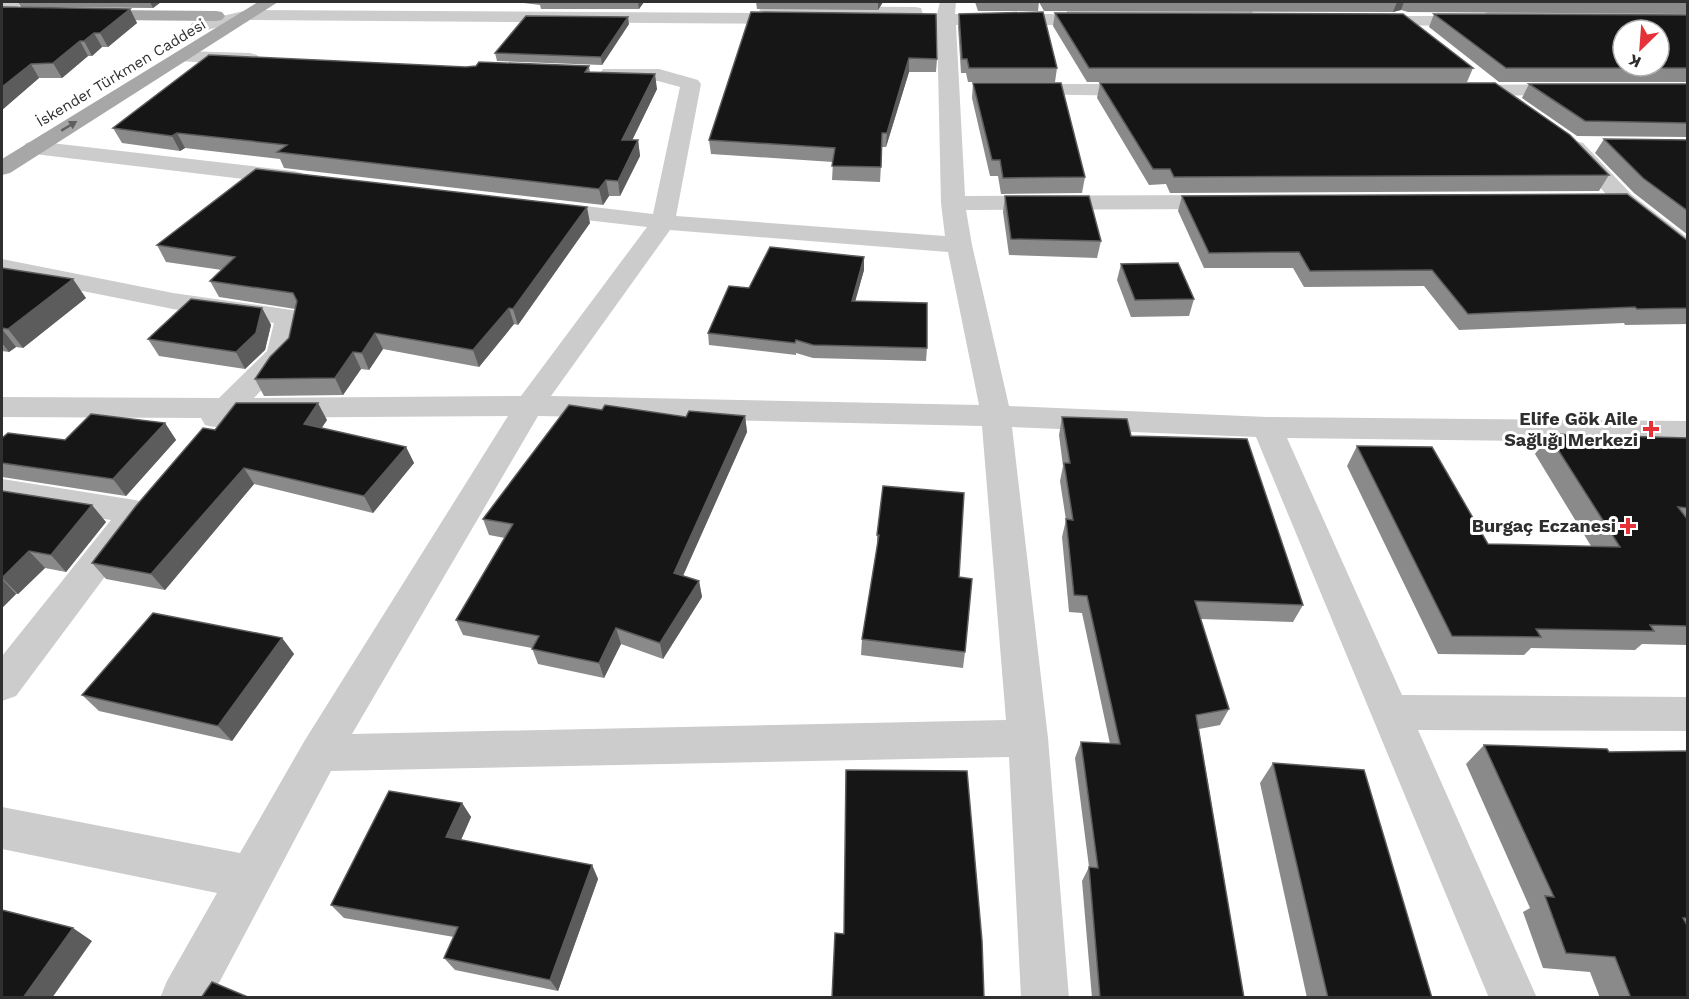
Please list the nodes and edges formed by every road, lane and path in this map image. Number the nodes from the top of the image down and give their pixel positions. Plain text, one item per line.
1 (13, 2) edge
2 (392, 5) edge
3 (514, 5) edge
4 (255, 6) edge
5 (738, 6) edge
6 (2, 8) edge
7 (947, 11) edge
8 (1393, 12) edge
9 (2, 14) edge
10 (1688, 14) edge
11 (216, 16) junction
12 (1265, 17) edge
13 (1347, 17) edge
14 (1688, 21) edge
15 (198, 27) junction
16 (2, 28) edge
17 (1432, 42) edge
18 (184, 57) junction
19 (267, 60) edge
20 (1468, 70) edge
21 (588, 72) edge
22 (997, 90) edge
23 (1162, 90) edge
24 (1596, 90) edge
25 (1447, 91) edge
26 (1494, 91) junction
27 (1523, 110) edge
28 (1606, 144) edge
29 (2, 145) edge
30 (34, 148) junction
31 (2, 168) edge
32 (319, 181) edge
33 (1588, 200) edge
34 (1624, 200) junction
35 (1252, 202) edge
36 (953, 203) junction
37 (520, 205) edge
38 (663, 222) junction
39 (959, 245) junction
40 (1688, 251) edge
41 (2, 267) edge
42 (529, 406) junction
43 (2, 407) edge
44 (225, 408) junction
45 (996, 416) junction
46 (1266, 427) junction
47 (1688, 432) edge
48 (195, 443) edge
49 (158, 486) edge
50 (2, 491) edge
51 (135, 512) junction
52 (2, 684) edge
53 (1390, 712) junction
54 (1688, 714) edge
55 (1028, 738) junction
56 (319, 753) junction
57 (2, 828) edge
58 (250, 877) junction
59 (184, 998) edge
60 (1045, 998) edge
61 (1513, 998) edge

1 - 6 street
2 - 3 street
2 - 4 street
3 - 5 street
4 - 7 street
4 - 11 main road, İskender Türkmen Caddesi
4 - 15 street
4 - 18 main road, İskender Türkmen Caddesi
5 - 7 street
7 - 12 street
7 - 36 street
8 - 10 street
8 - 13 street
8 - 14 street
8 - 17 street
9 - 11 main road
11 - 15 main road, İskender Türkmen Caddesi
15 - 16 main road
15 - 29 main road, İskender Türkmen Caddesi
18 - 19 street
30 -> 18 main road, İskender Türkmen Caddesi
20 - 26 street
21 - 38 street
22 - 23 street
24 - 26 street
25 - 26 street
26 - 27 street
28 - 34 street
30 - 31 main road, İskender Türkmen Caddesi
30 - 32 street
33 - 34 street
34 - 40 street
35 - 36 street
36 - 39 street
37 - 38 street
38 - 39 street
38 - 42 street
39 - 45 street
41 - 44 street
42 - 44 street
42 - 45 street
42 - 56 street
43 - 44 street
44 - 48 street
45 - 46 street
45 - 55 street
46 - 47 street
46 - 53 street
49 - 51 street
50 - 51 street
51 - 52 street
53 - 54 street
53 - 61 street
55 - 56 street
55 - 60 street
56 - 58 street
57 - 58 street
58 - 59 street

